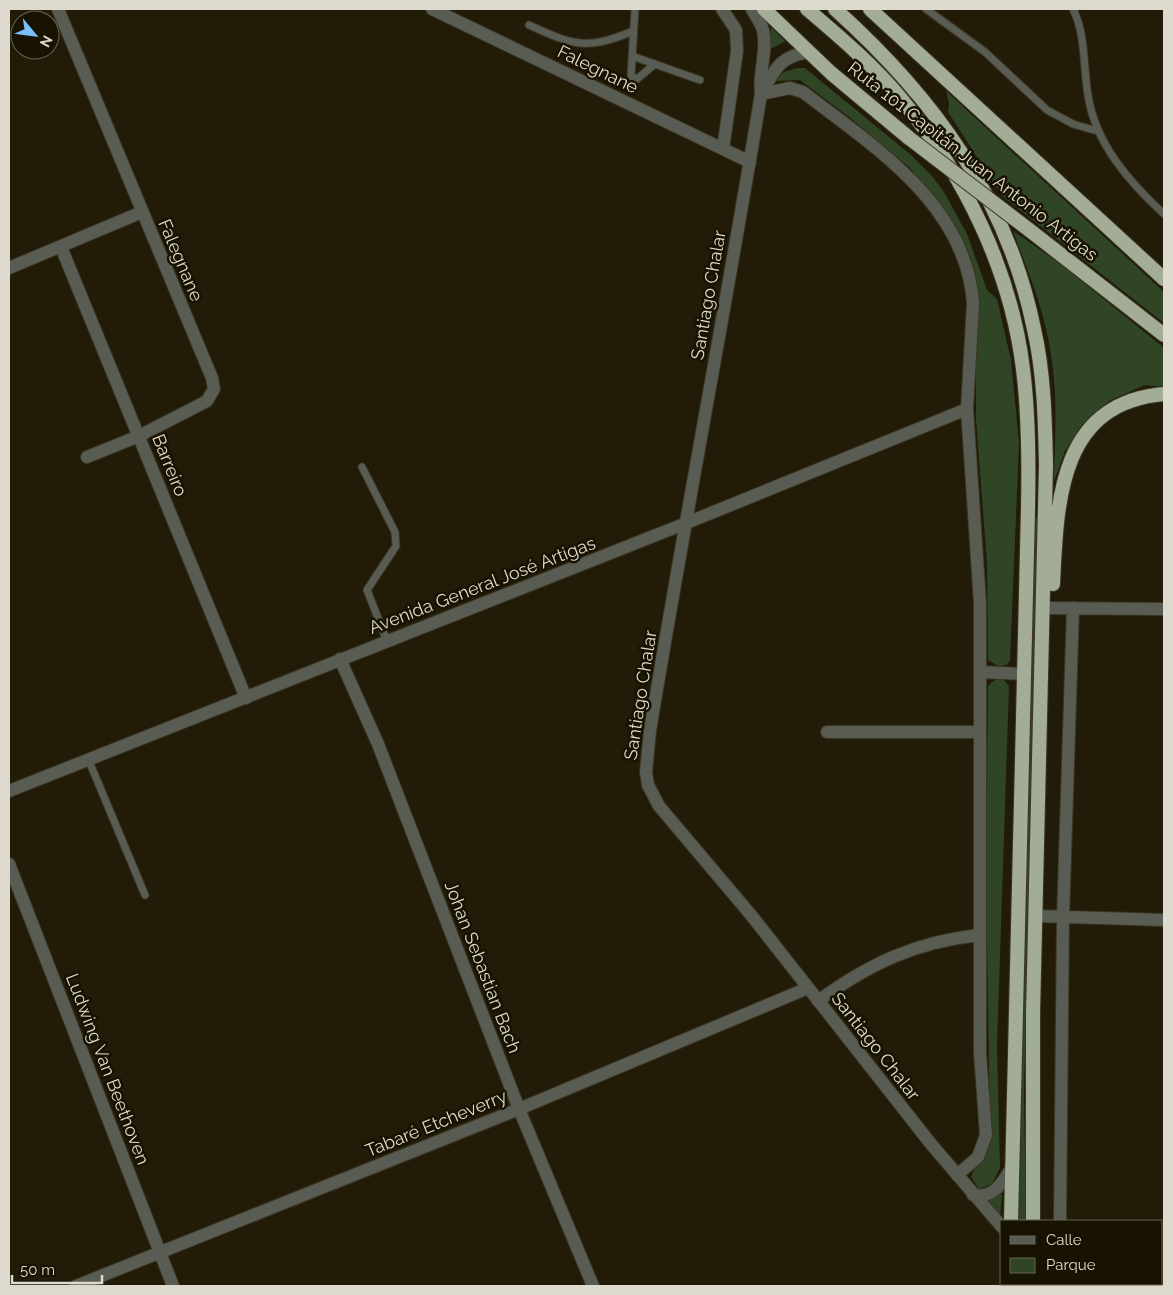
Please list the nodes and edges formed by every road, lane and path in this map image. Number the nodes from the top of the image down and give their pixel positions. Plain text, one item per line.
1 (58, 9) edge
2 (432, 9) edge
3 (635, 9) edge
4 (722, 9) edge
5 (752, 9) edge
6 (764, 9) edge
7 (807, 9) edge
8 (835, 9) edge
9 (870, 9) edge
10 (926, 9) edge
11 (1073, 9) edge
12 (529, 25) dead end
13 (634, 31) junction
14 (809, 52) junction
15 (632, 56) junction
16 (655, 64) junction
17 (700, 80) dead end
18 (761, 94) junction
19 (1097, 130) junction
20 (723, 149) junction
21 (750, 162) junction
22 (142, 212) junction
23 (1164, 214) edge
24 (61, 246) junction
25 (9, 268) edge
26 (1164, 279) edge
27 (1164, 335) edge
28 (1164, 394) edge
29 (968, 409) junction
30 (140, 436) junction
31 (87, 457) dead end
32 (362, 467) dead end
33 (684, 524) junction
34 (1043, 604) junction
35 (1073, 608) junction
36 (1164, 609) edge
37 (387, 641) junction
38 (340, 660) junction
39 (981, 672) junction
40 (1024, 674) junction
41 (246, 698) junction
42 (827, 732) dead end
43 (980, 732) junction
44 (89, 761) junction
45 (9, 790) edge
46 (9, 864) edge
47 (145, 895) dead end
48 (1037, 916) junction
49 (1064, 918) junction
50 (1164, 920) edge
51 (979, 934) junction
52 (808, 988) junction
53 (818, 1001) junction
54 (519, 1108) junction
55 (1012, 1168) junction
56 (957, 1175) junction
57 (973, 1195) junction
58 (1011, 1220) edge
59 (1033, 1220) edge
60 (1060, 1220) edge
61 (1000, 1225) edge
62 (160, 1253) junction
63 (78, 1286) edge
64 (173, 1286) edge
65 (593, 1286) edge

1 - 22 street, Falegnane
2 - 20 street, Falegnane
3 - 13 lane
4 - 20 street
5 - 18 street, Santiago Chalar
6 - 14 highway, Ruta 101 Capitán Juan Antonio Artigas
7 - 40 highway
8 - 34 highway
9 - 26 highway, Ruta 101 Capitán Juan Antonio Artigas
10 - 19 lane
11 - 19 lane
12 - 13 lane
13 - 15 lane
14 - 18 street, Santiago Chalar
14 - 27 highway, Ruta 101 Capitán Juan Antonio Artigas, bridge
15 - 16 lane
15 - 16 lane
16 - 17 lane
18 - 21 street, Santiago Chalar
18 - 29 street
19 - 23 lane
20 - 21 street, Falegnane
21 - 33 street, Santiago Chalar
22 - 24 street
22 - 30 street, Falegnane
24 - 25 street
24 - 30 street, Barreiro
28 - 34 highway
29 - 33 street, Avenida General José Artigas
29 - 39 street
30 - 31 street, Falegnane
30 - 41 street, Barreiro
32 - 37 lane
33 - 37 street, Avenida General José Artigas
33 - 52 street, Santiago Chalar
34 - 35 street
34 - 48 highway
35 - 36 street
35 - 49 street
37 - 38 street, Avenida General José Artigas
38 - 41 street, Avenida General José Artigas
38 - 54 street, Johan Sebastian Bach
39 - 40 street
39 - 43 street
40 - 55 highway
41 - 44 street, Avenida General José Artigas
42 - 43 street
43 - 51 street
44 - 45 street, Avenida General José Artigas
44 - 47 lane
46 - 62 street, Ludwing Van Beethoven
48 - 49 street
48 - 59 highway
49 - 50 street
49 - 60 street
51 - 53 street
51 - 56 street
52 - 53 street, Santiago Chalar
52 - 54 street, Tabaré Etcheverry
53 - 56 street, Santiago Chalar
54 - 62 street, Tabaré Etcheverry
54 - 65 street, Johan Sebastian Bach
55 - 57 street
55 - 58 highway
56 - 57 street, Santiago Chalar
57 - 61 street, Santiago Chalar
62 - 63 street, Tabaré Etcheverry
62 - 64 street, Ludwing Van Beethoven

